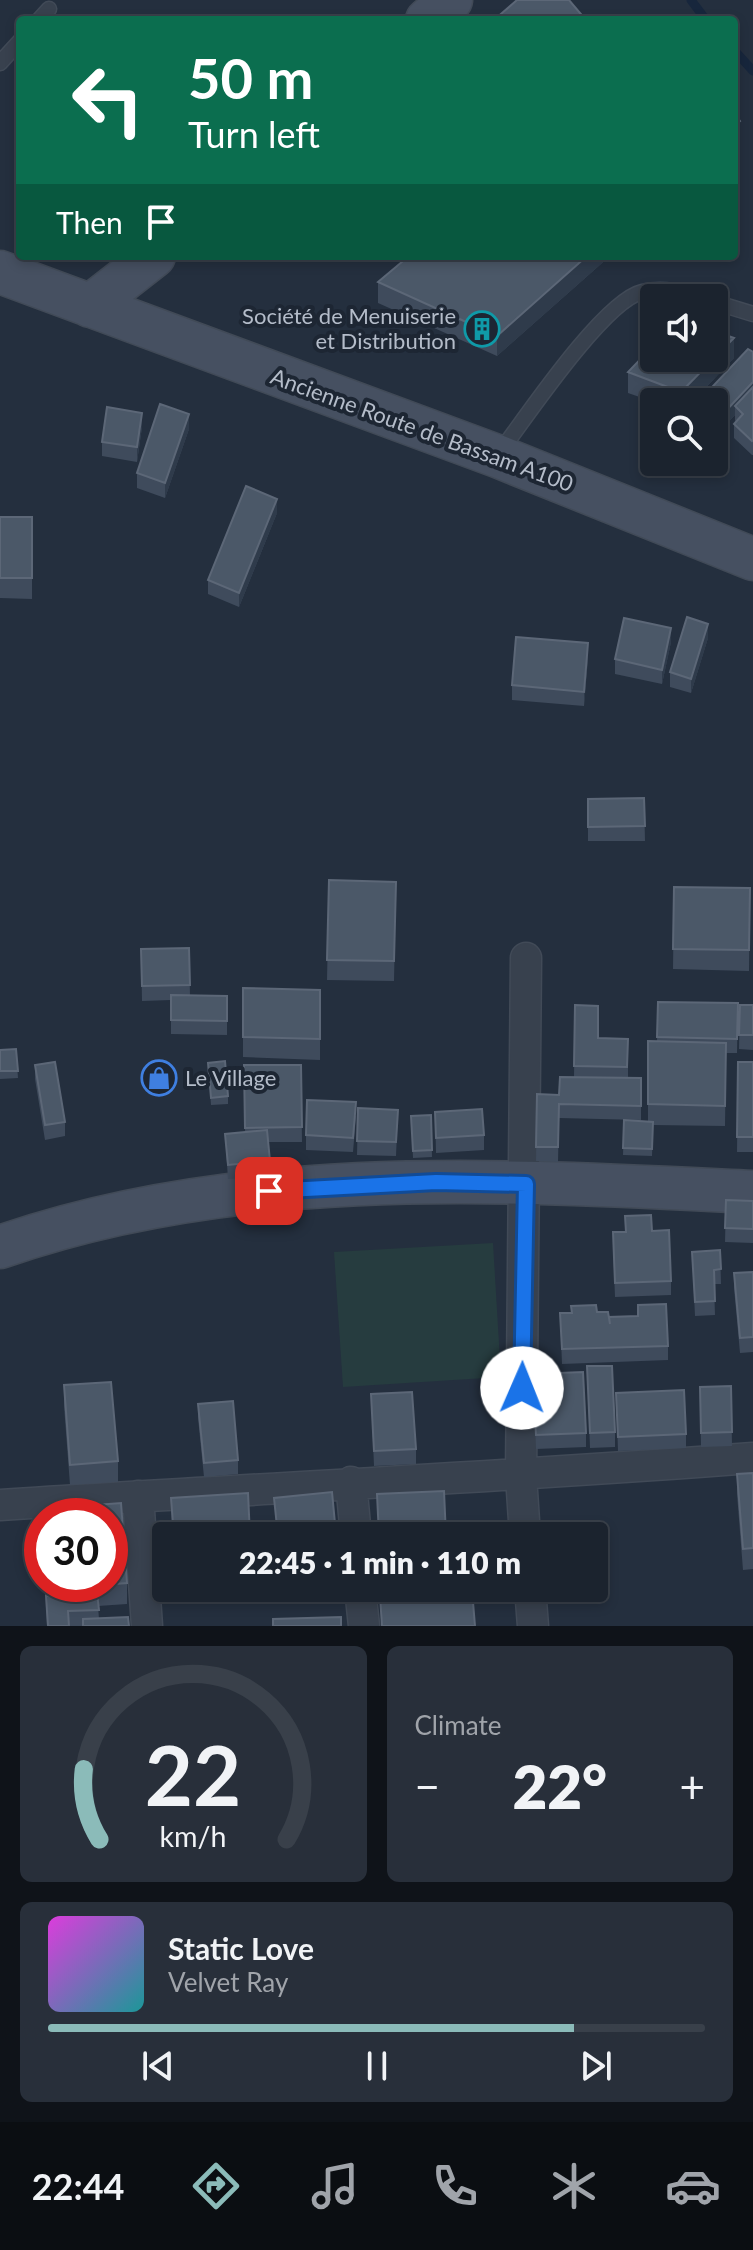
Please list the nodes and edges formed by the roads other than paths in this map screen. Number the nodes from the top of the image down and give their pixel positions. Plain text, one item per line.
1 (451, 0) edge
2 (432, 16) edge
3 (16, 45) edge
4 (0, 63) edge
5 (149, 260) edge
6 (0, 272) edge
7 (640, 293) edge
8 (90, 306) junction
9 (728, 306) edge
10 (753, 314) edge
11 (497, 456) junction
12 (753, 559) edge
13 (526, 958) dead end
14 (526, 1184) junction
15 (753, 1192) edge
16 (0, 1247) edge
17 (753, 1458) edge
18 (521, 1476) junction
19 (351, 1482) junction
20 (138, 1496) junction
21 (0, 1505) edge
22 (355, 1522) edge
23 (524, 1522) edge
24 (361, 1602) edge
25 (531, 1602) edge
26 (147, 1626) edge
27 (364, 1626) edge
28 (533, 1626) edge

1 - 2 street
3 - 4 lane
5 - 8 street
6 - 8 street, Ancienne Route de Bassam A100
7 - 11 lane
8 - 11 street, Ancienne Route de Bassam A100
9 - 10 lane
11 - 12 street, Ancienne Route de Bassam A100
13 - 14 street
14 - 15 street
14 - 16 street
14 - 18 street
17 - 18 street
18 - 19 street
18 - 23 street
19 - 20 street
19 - 22 street
20 - 21 street
20 - 26 street
24 - 27 street
25 - 28 street

